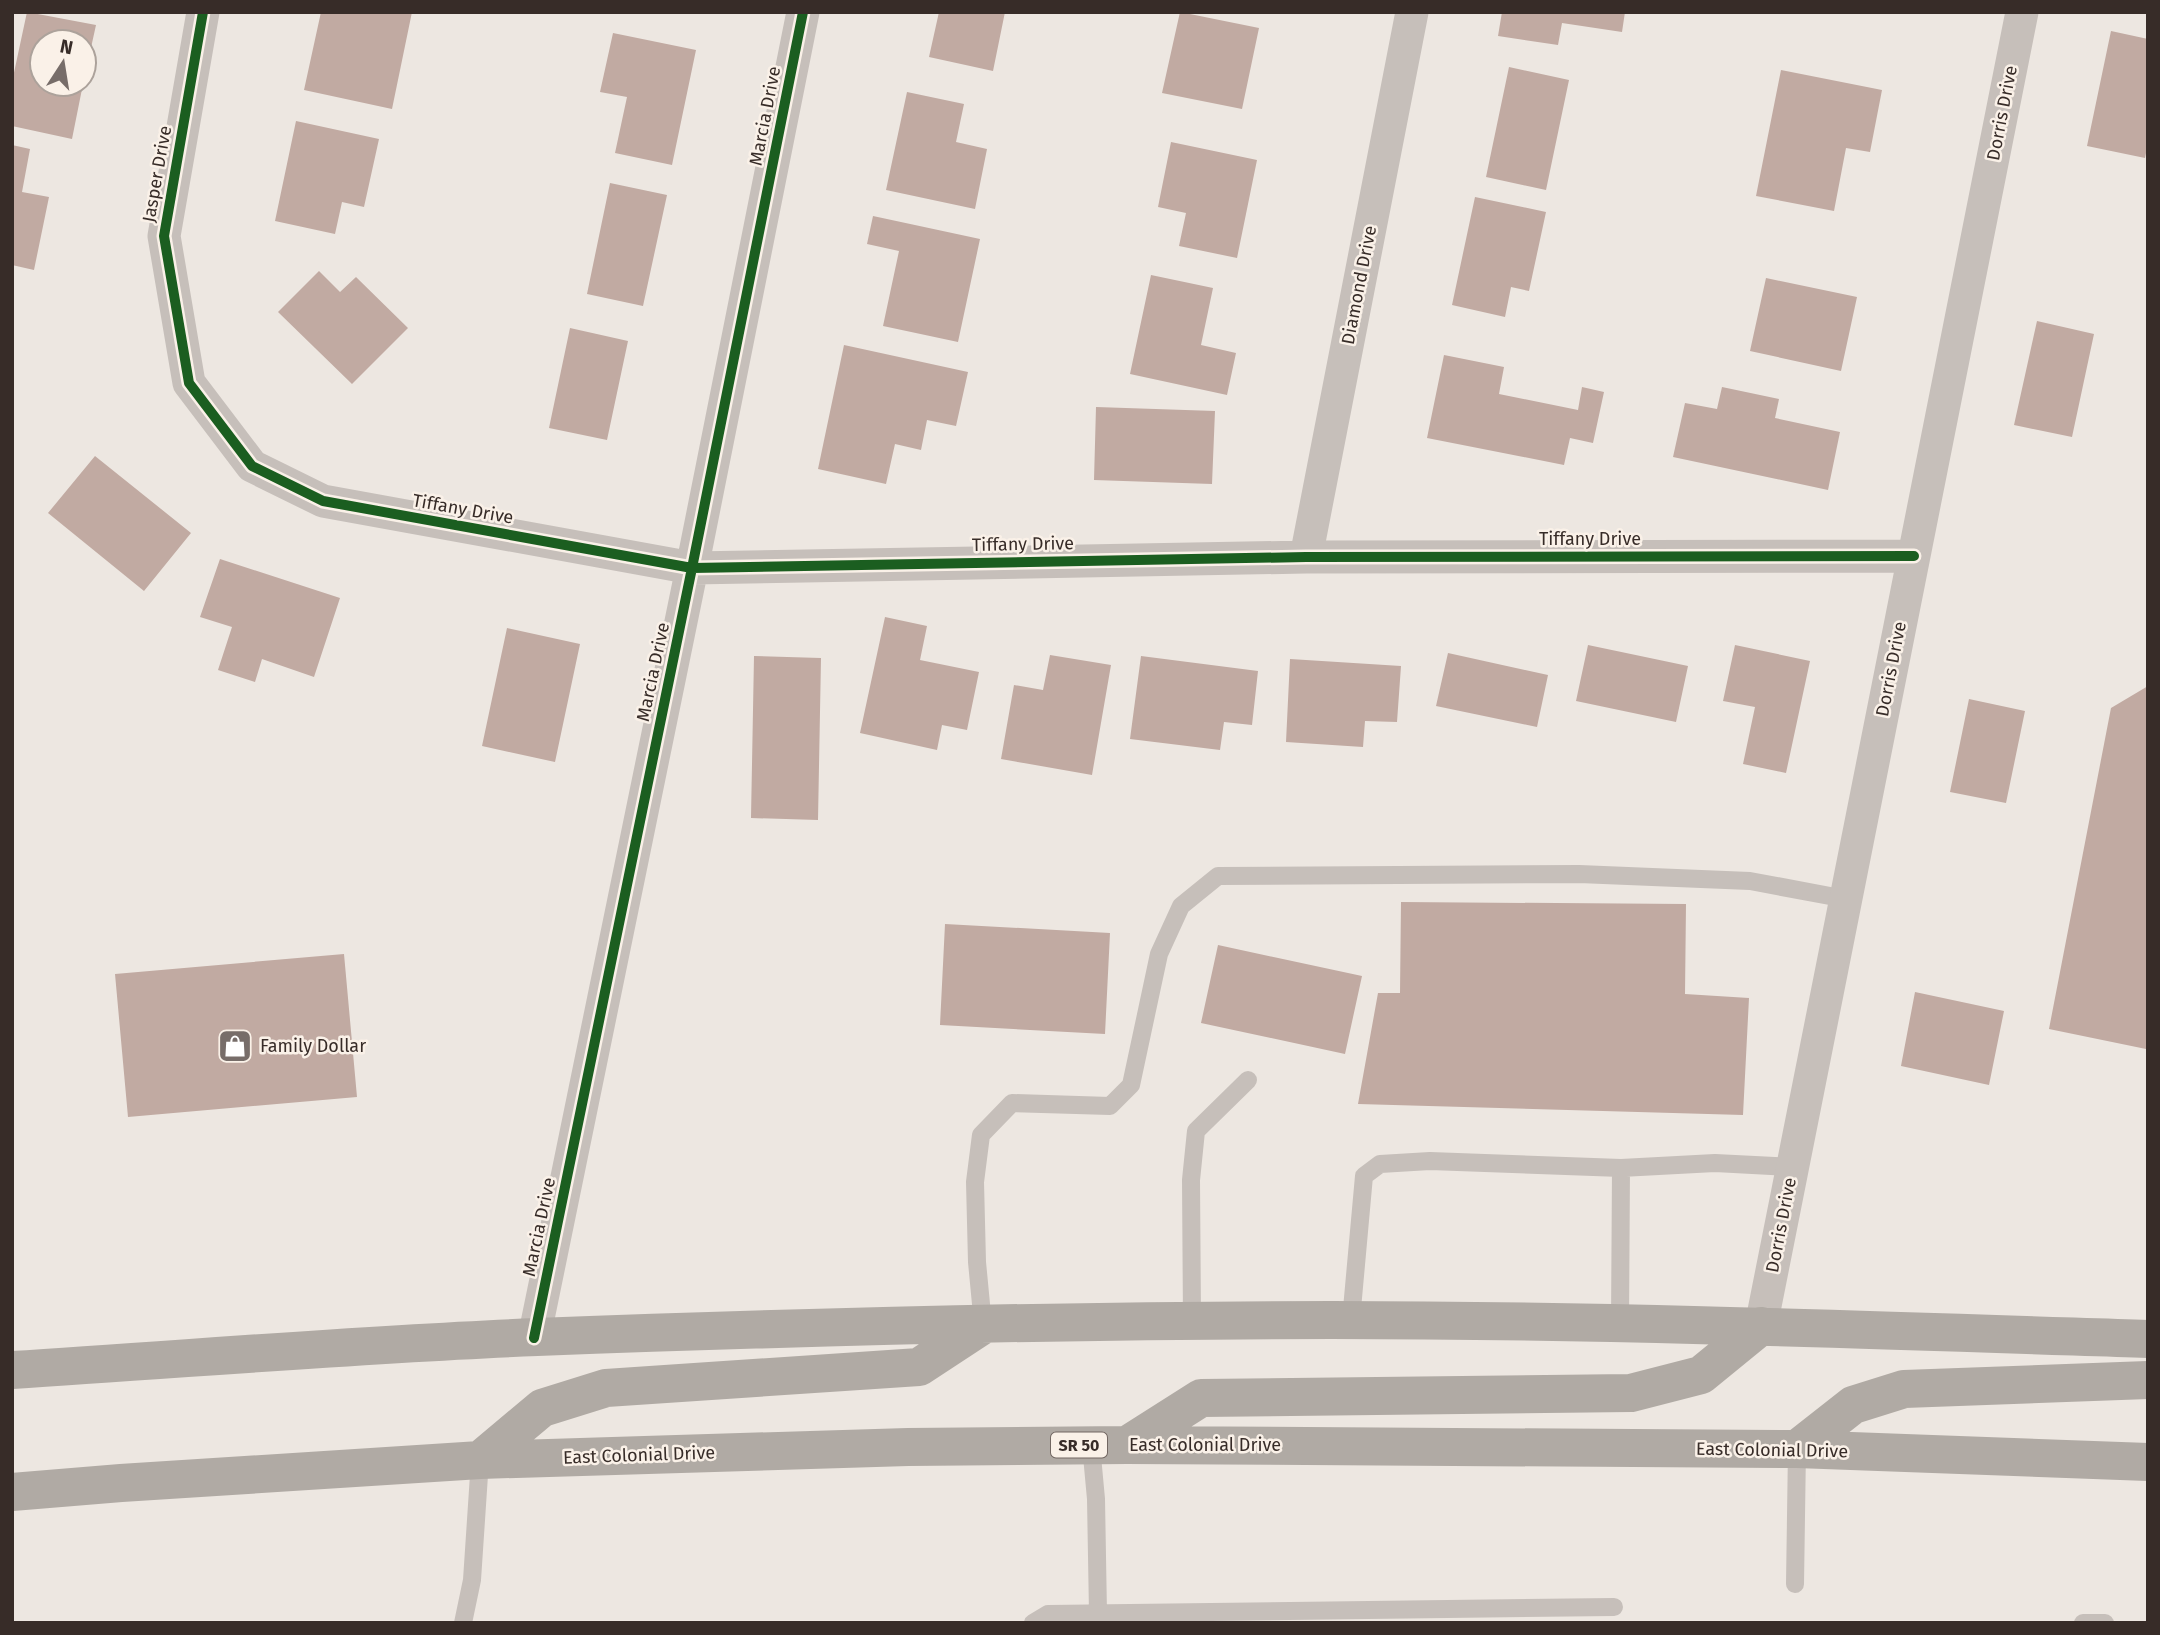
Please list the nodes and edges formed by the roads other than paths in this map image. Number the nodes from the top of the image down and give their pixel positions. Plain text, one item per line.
1 (204, 12) edge
2 (803, 12) edge
3 (1412, 12) edge
4 (2022, 12) edge
5 (189, 383) joint
6 (1914, 556) junction
7 (1306, 557) junction
8 (692, 568) junction
9 (1846, 899) junction
10 (1248, 1080) dead end
11 (1792, 1167) junction
12 (1621, 1168) junction
13 (1352, 1320) junction
14 (1192, 1321) junction
15 (1620, 1324) junction
16 (983, 1325) junction
17 (1761, 1326) junction
18 (534, 1338) junction
19 (2148, 1339) edge
20 (12, 1370) edge
21 (2148, 1380) edge
22 (1109, 1445) junction
23 (1797, 1449) junction
24 (480, 1460) junction
25 (2148, 1462) edge
26 (12, 1492) edge
27 (1796, 1584) dead end
28 (1614, 1607) dead end
29 (1098, 1614) junction
30 (1467, 1616) edge
31 (1256, 1617) edge
32 (463, 1623) edge
33 (1033, 1623) edge
34 (2083, 1623) edge
35 (2105, 1623) edge

1 - 5 street, Jasper Drive
2 - 8 street, Marcia Drive
3 - 7 street, Diamond Drive
4 - 6 street, Dorris Drive
5 - 8 street, Tiffany Drive
6 - 7 street, Tiffany Drive
6 - 9 street, Dorris Drive
7 - 8 street, Tiffany Drive
8 - 18 street, Marcia Drive
9 - 11 street, Dorris Drive
9 - 16 lane
10 - 14 lane
11 - 12 lane
11 - 17 street, Dorris Drive
12 - 13 lane
12 - 15 lane
13 - 14 highway
13 - 15 highway
14 - 16 highway
15 - 17 highway
16 - 18 highway
16 - 24 highway
17 - 19 highway
17 - 22 highway
18 - 20 highway
21 - 23 highway
22 - 23 highway, East Colonial Drive / SR 50
22 - 24 highway, East Colonial Drive / SR 50
22 - 29 lane
23 - 25 highway, East Colonial Drive / SR 50
23 - 27 lane
24 - 26 highway, East Colonial Drive / SR 50
24 - 32 lane
28 - 30 lane
29 - 31 lane
29 - 33 lane
30 - 31 lane
34 - 35 lane

